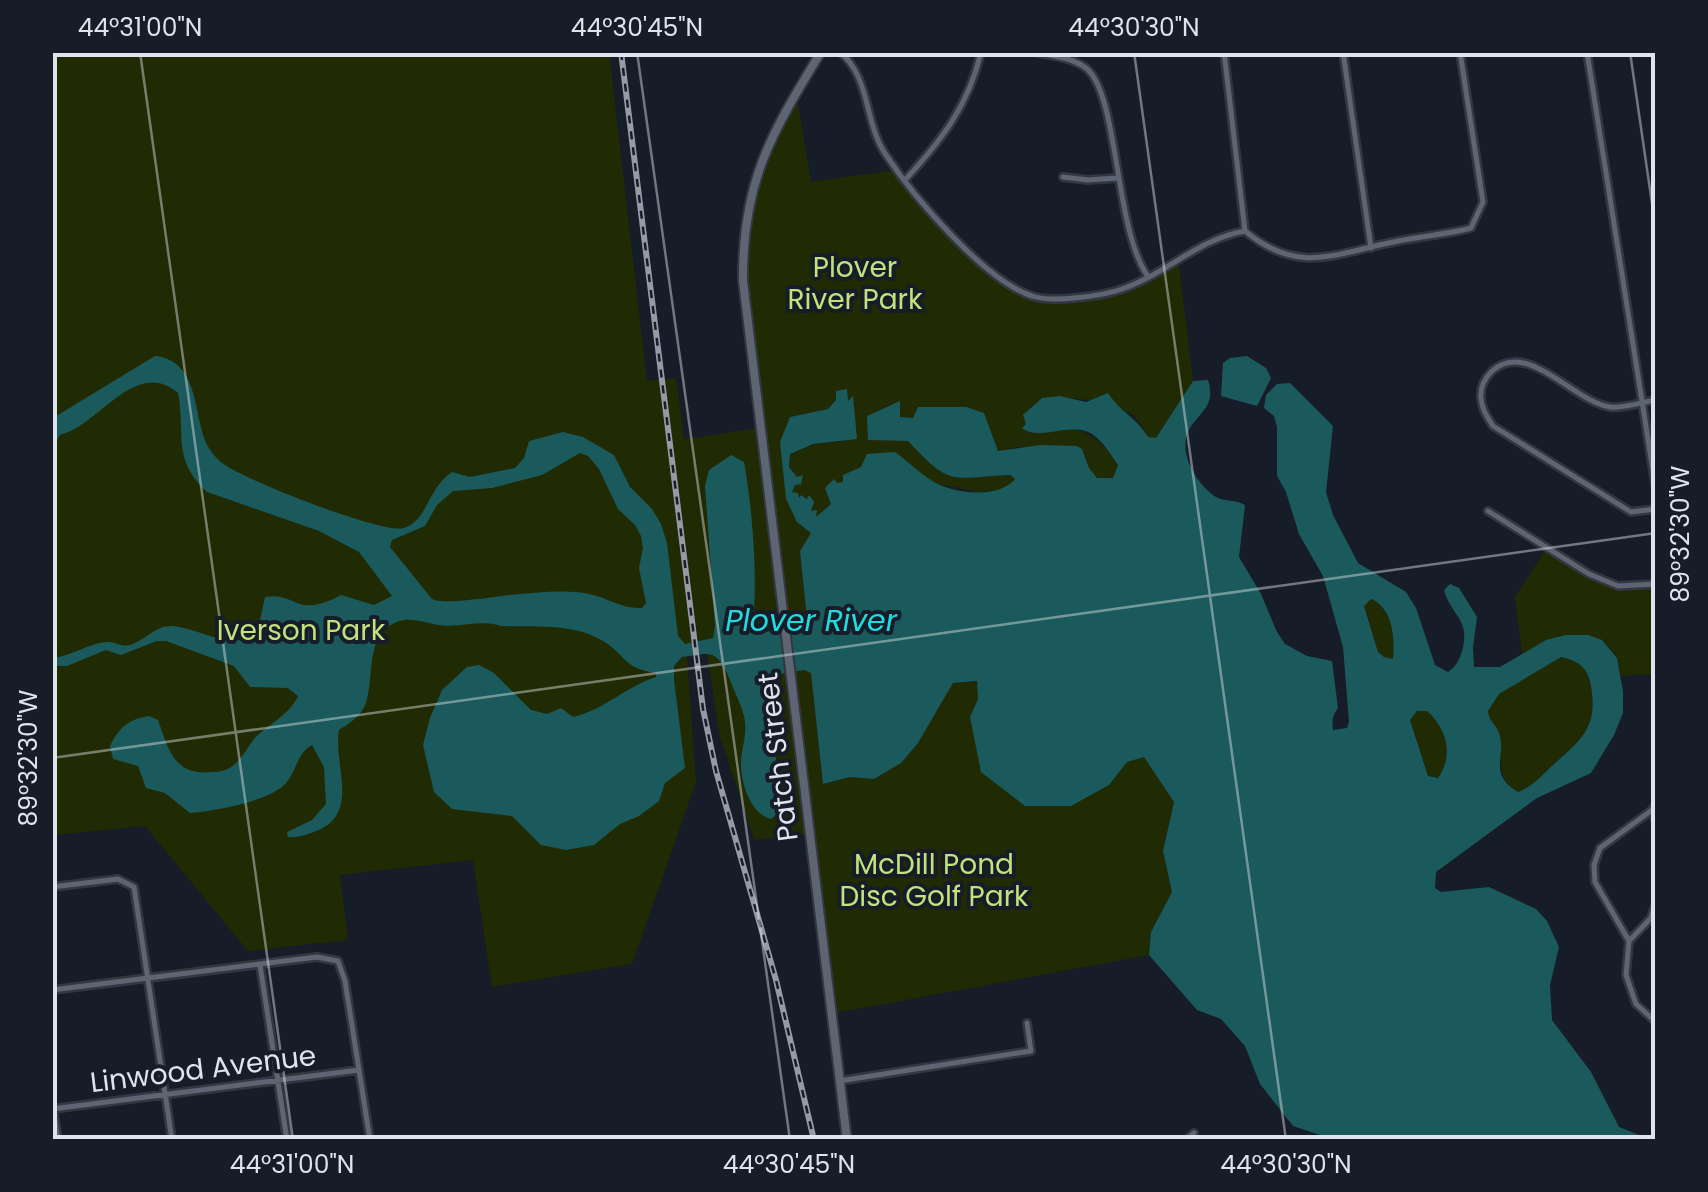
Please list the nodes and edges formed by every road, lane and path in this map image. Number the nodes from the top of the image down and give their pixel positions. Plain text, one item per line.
1 (821, 52) edge
2 (840, 52) edge
3 (981, 52) edge
4 (1034, 52) edge
5 (1224, 52) edge
6 (1343, 52) edge
7 (1460, 52) edge
8 (1587, 52) edge
9 (1063, 177) dead end
10 (1117, 178) junction
11 (905, 180) junction
12 (1245, 231) junction
13 (1371, 248) junction
14 (1147, 276) junction
15 (1656, 400) edge
16 (1640, 402) junction
17 (1656, 490) edge
18 (1656, 509) edge
19 (1488, 510) dead end
20 (1656, 584) edge
21 (1654, 807) edge
22 (1656, 823) edge
23 (52, 888) edge
24 (1656, 902) edge
25 (1629, 941) junction
26 (260, 964) junction
27 (147, 978) junction
28 (52, 990) edge
29 (1027, 1022) dead end
30 (1656, 1022) edge
31 (359, 1070) junction
32 (278, 1080) junction
33 (840, 1080) junction
34 (164, 1094) junction
35 (53, 1108) edge
36 (1194, 1133) dead end
37 (58, 1140) edge
38 (172, 1140) edge
39 (287, 1140) edge
40 (370, 1140) edge
41 (847, 1140) edge
42 (1186, 1140) edge

1 - 33 street, Patch Street
2 - 11 street
3 - 11 street
4 - 10 street
5 - 12 street
6 - 13 street
7 - 13 street
8 - 16 street
9 - 10 street
10 - 14 street
11 - 14 street
12 - 13 street
12 - 14 street
15 - 16 street
16 - 17 street
16 - 18 street
19 - 20 street
21 - 22 street
21 - 25 street
23 - 27 street
24 - 25 street
25 - 30 street
26 - 27 street
26 - 31 street
26 - 32 street
27 - 28 street
27 - 34 street
29 - 33 street
31 - 32 street, Linwood Avenue
31 - 40 street
32 - 34 street, Linwood Avenue
32 - 39 street
33 - 41 street, Patch Street
34 - 35 street, Linwood Avenue
34 - 38 street
35 - 37 street
36 - 42 street

